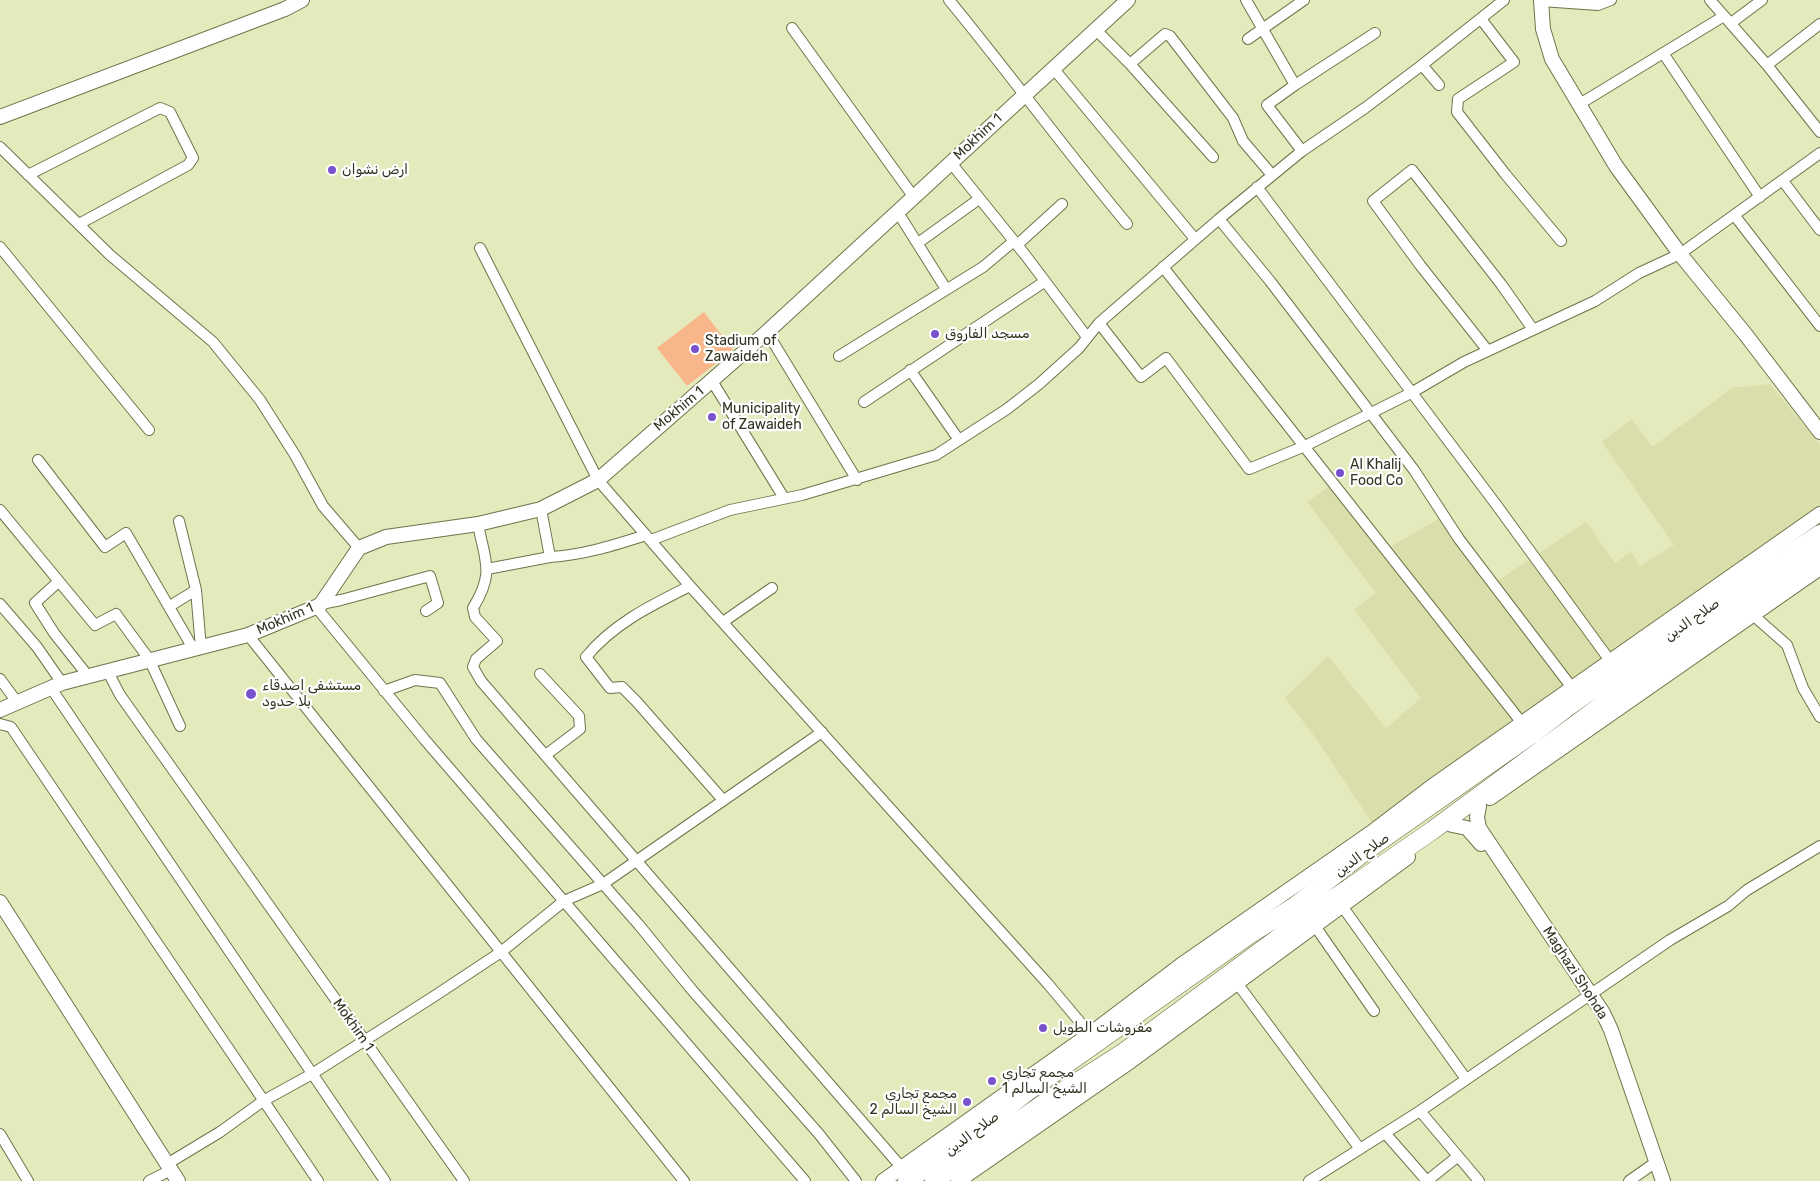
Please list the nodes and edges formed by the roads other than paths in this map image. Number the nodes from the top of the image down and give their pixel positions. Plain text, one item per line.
1 (302, 0) edge
2 (949, 0) edge
3 (1128, 0) edge
4 (1246, 0) edge
5 (1304, 0) edge
6 (1504, 0) edge
7 (1542, 0) edge
8 (1710, 0) edge
9 (1762, 0) edge
10 (1607, 1) edge
11 (283, 5) edge
12 (1481, 18) junction
13 (1728, 19) junction
14 (1820, 24) edge
15 (792, 28) dead end
16 (1263, 28) junction
17 (1096, 30) junction
18 (1375, 33) dead end
19 (1248, 39) dead end
20 (1663, 53) junction
21 (1130, 64) junction
22 (1422, 65) junction
23 (1767, 65) junction
24 (1053, 68) junction
25 (1439, 84) dead end
26 (1295, 85) junction
27 (1024, 95) junction
28 (1578, 105) junction
29 (0, 117) edge
30 (1820, 132) edge
31 (0, 147) edge
32 (1302, 151) junction
33 (1820, 153) edge
34 (1212, 158) dead end
35 (951, 163) junction
36 (28, 175) junction
37 (1272, 175) junction
38 (1783, 181) junction
39 (1257, 187) junction
40 (912, 196) junction
41 (1760, 198) junction
42 (979, 199) junction
43 (1062, 204) dead end
44 (897, 211) junction
45 (1735, 216) junction
46 (1219, 219) junction
47 (79, 224) junction
48 (1127, 224) dead end
49 (1820, 230) edge
50 (1196, 239) junction
51 (1561, 241) dead end
52 (918, 243) junction
53 (1016, 243) junction
54 (0, 247) edge
55 (480, 248) dead end
56 (1680, 254) junction
57 (1163, 267) junction
58 (1044, 282) junction
59 (946, 289) junction
60 (1099, 323) junction
61 (1820, 326) edge
62 (1532, 328) junction
63 (767, 332) junction
64 (1087, 337) junction
65 (1488, 351) junction
66 (838, 356) dead end
67 (910, 370) junction
68 (712, 381) junction
69 (1411, 392) junction
70 (864, 402) dead end
71 (1369, 412) junction
72 (149, 430) dead end
73 (1820, 432) edge
74 (958, 440) junction
75 (1305, 446) junction
76 (38, 460) dead end
77 (598, 480) junction
78 (857, 480) junction
79 (784, 498) junction
80 (541, 509) junction
81 (0, 510) edge
82 (1820, 514) edge
83 (178, 521) dead end
84 (478, 524) junction
85 (1820, 534) edge
86 (648, 538) junction
87 (359, 548) junction
88 (1820, 553) edge
89 (550, 557) junction
90 (1820, 568) edge
91 (487, 569) junction
92 (58, 582) junction
93 (690, 586) junction
94 (772, 588) dead end
95 (196, 590) junction
96 (0, 604) edge
97 (319, 605) junction
98 (170, 606) junction
99 (426, 611) dead end
100 (1753, 615) junction
101 (723, 622) junction
102 (248, 635) junction
103 (197, 649) junction
104 (149, 660) junction
105 (1610, 662) junction
106 (107, 670) junction
107 (540, 674) dead end
108 (88, 676) junction
109 (0, 679) edge
110 (57, 686) junction
111 (1574, 688) junction
112 (384, 691) junction
113 (17, 702) junction
114 (0, 710) edge
115 (1820, 717) edge
116 (1522, 723) junction
117 (0, 724) edge
118 (180, 726) dead end
119 (822, 732) junction
120 (547, 754) junction
121 (723, 800) junction
122 (1437, 803) junction
123 (1479, 806) junction
124 (1449, 822) junction
125 (1820, 846) edge
126 (637, 860) junction
127 (602, 884) junction
128 (564, 901) junction
129 (0, 902) edge
130 (1342, 906) junction
131 (1304, 918) junction
132 (501, 952) junction
133 (1172, 972) junction
134 (1190, 979) junction
135 (1237, 983) junction
136 (1588, 997) junction
137 (1374, 1011) dead end
138 (1090, 1034) junction
139 (364, 1041) junction
140 (312, 1074) junction
141 (1466, 1080) junction
142 (263, 1101) junction
143 (1420, 1111) junction
144 (1385, 1133) junction
145 (0, 1134) edge
146 (949, 1136) junction
147 (968, 1138) junction
148 (1360, 1149) junction
149 (1457, 1157) junction
150 (1653, 1164) junction
151 (172, 1172) edge
152 (904, 1175) edge
153 (28, 1181) edge
154 (149, 1181) edge
155 (318, 1181) edge
156 (385, 1181) edge
157 (464, 1181) edge
158 (684, 1181) edge
159 (805, 1181) edge
160 (856, 1181) edge
161 (884, 1181) edge
162 (934, 1181) edge
163 (958, 1181) edge
164 (1310, 1181) edge
165 (1427, 1181) edge
166 (1479, 1181) edge
167 (1629, 1181) edge
168 (1655, 1181) edge
169 (1663, 1181) edge

1 - 11 street
2 - 27 street
3 - 17 street, Mokhim 1
4 - 16 street
5 - 16 street
6 - 12 street
7 - 10 street
7 - 28 street
8 - 13 street
9 - 13 street
11 - 29 street
12 - 22 street
12 - 51 street
13 - 20 street
13 - 23 street
14 - 23 street
15 - 40 street
16 - 19 street
16 - 26 street
17 - 21 street
17 - 24 street, Mokhim 1
18 - 26 street
20 - 28 street
20 - 41 street
21 - 34 street
21 - 37 street
22 - 25 street
22 - 32 street
23 - 30 street
24 - 27 street, Mokhim 1
24 - 50 street
26 - 32 street
27 - 35 street, Mokhim 1
27 - 48 street
28 - 56 street
31 - 36 street
32 - 37 street
33 - 38 street
35 - 40 street, Mokhim 1
35 - 42 street
36 - 47 street
36 - 47 street
37 - 39 street
38 - 41 street
38 - 49 street
39 - 46 street
39 - 69 street
40 - 44 street, Mokhim 1
41 - 45 street
42 - 52 street
42 - 53 street
43 - 53 street
44 - 52 street
44 - 63 street, Mokhim 1
45 - 56 street
45 - 61 street
46 - 50 street
46 - 71 street
47 - 87 street
50 - 57 street
52 - 59 street
53 - 58 street
53 - 59 street
54 - 72 street
55 - 77 street
56 - 62 street
56 - 73 street
57 - 60 street
57 - 75 street
58 - 64 street
58 - 67 street
59 - 66 street
60 - 64 street
60 - 75 street
62 - 65 street
62 - 65 street
63 - 68 street, Mokhim 1
63 - 78 street
64 - 74 street
65 - 69 street
67 - 70 street
67 - 74 street
68 - 77 street, Mokhim 1
68 - 79 street
69 - 71 street
69 - 105 street
71 - 75 street
71 - 111 street
74 - 78 street
75 - 116 street
76 - 98 street
77 - 80 street, Mokhim 1
77 - 86 street
78 - 79 street
79 - 86 street
80 - 84 street, Mokhim 1
80 - 89 street
81 - 92 street
82 - 105 street
83 - 95 street
84 - 87 street, Mokhim 1
84 - 91 street
85 - 122 highway, صلاح الدين
86 - 89 street
86 - 93 street
87 - 97 street, Mokhim 1
88 - 124 highway, صلاح الدين
89 - 91 street
90 - 100 street
91 - 120 street
92 - 104 street
92 - 108 street
93 - 101 street
93 - 121 street
94 - 101 street
95 - 98 street
95 - 103 street
96 - 110 street
97 - 99 street
97 - 102 street, Mokhim 1
97 - 112 street
98 - 103 street
100 - 115 street
100 - 123 street
101 - 119 street
102 - 103 street, Mokhim 1
102 - 132 street
103 - 104 street, Mokhim 1
104 - 106 street, Mokhim 1
104 - 118 street
105 - 111 street
106 - 108 street, Mokhim 1
106 - 139 street, Mokhim 1
107 - 120 street
108 - 110 street, Mokhim 1
109 - 113 street
110 - 113 street, Mokhim 1
110 - 140 street
111 - 116 street
112 - 127 street
112 - 128 street
113 - 114 street, Mokhim 1
116 - 133 street
117 - 142 street
119 - 121 street
119 - 138 street
120 - 126 street
121 - 126 street
122 - 124 highway
122 - 131 highway, صلاح الدين
123 - 124 street
123 - 136 street, Maghazi Shohda
124 - 130 street
124 - 131 highway, صلاح الدين
124 - 136 street, Maghazi Shohda
125 - 136 street
126 - 127 street
126 - 152 street
127 - 128 street
127 - 160 street
128 - 132 street
128 - 159 street
129 - 151 street
130 - 131 street
130 - 141 street
131 - 134 highway, صلاح الدين
131 - 135 street
131 - 137 street
131 - 162 highway, صلاح الدين
132 - 139 street
132 - 158 street
133 - 134 highway
133 - 138 street
134 - 147 highway, صلاح الدين
135 - 148 street
135 - 163 street
136 - 141 street
136 - 150 street, Maghazi Shohda
138 - 146 street
139 - 140 street
139 - 157 street, Mokhim 1
140 - 142 street
140 - 156 street
141 - 143 street
142 - 151 street
142 - 155 street
143 - 144 street
143 - 149 street
144 - 148 street
144 - 165 street
145 - 153 street
146 - 147 highway
146 - 152 street
147 - 152 highway, صلاح الدين
148 - 164 street
149 - 165 street
149 - 166 street
150 - 167 street
150 - 168 street, Maghazi Shohda
150 - 169 street, Maghazi Shohda
151 - 154 street
152 - 161 street

